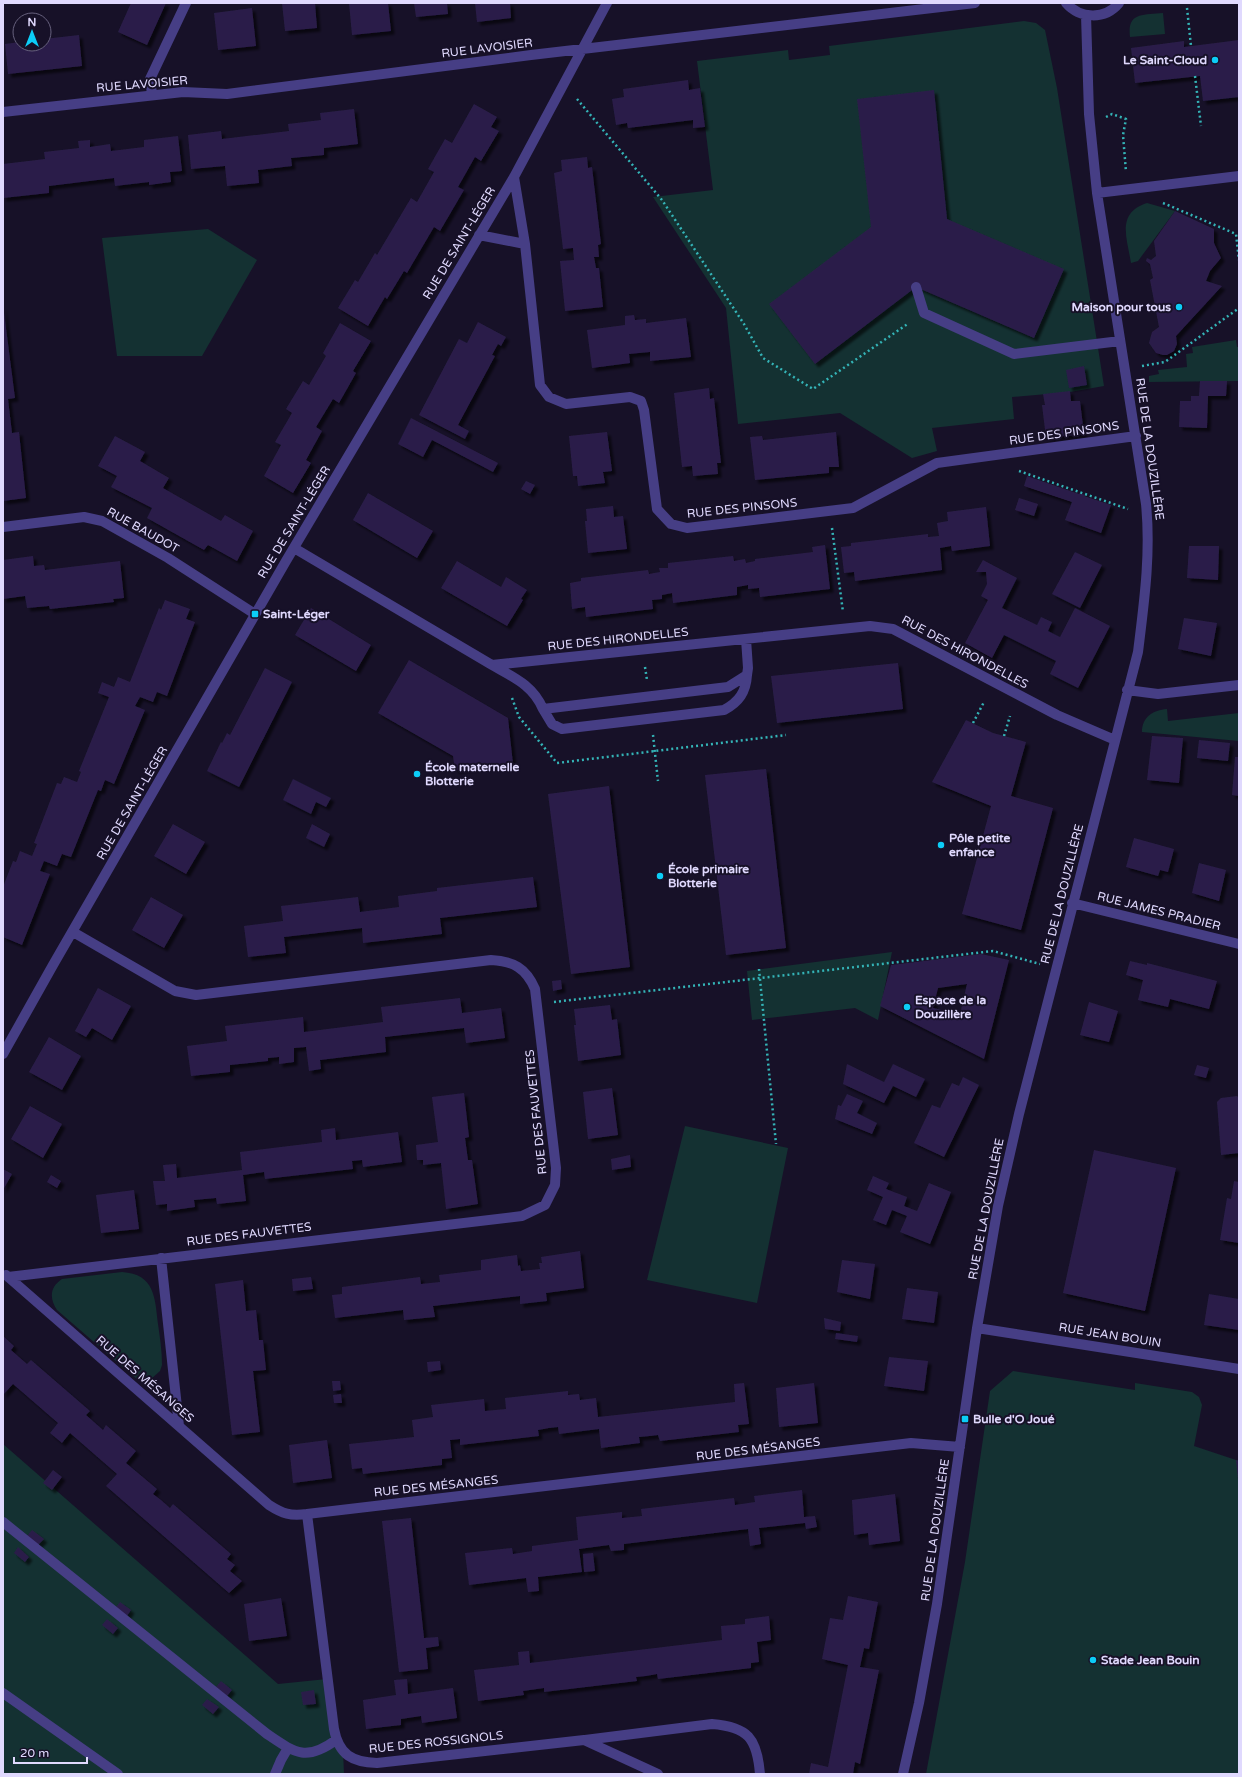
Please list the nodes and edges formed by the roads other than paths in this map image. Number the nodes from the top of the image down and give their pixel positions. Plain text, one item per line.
1 (186, 3) edge
2 (607, 3) edge
3 (975, 3) edge
4 (1066, 3) edge
5 (1119, 3) edge
6 (1086, 15) junction
7 (583, 50) junction
8 (152, 94) junction
9 (3, 112) edge
10 (1239, 176) edge
11 (514, 177) junction
12 (1098, 193) junction
13 (479, 236) junction
14 (525, 244) junction
15 (916, 287) dead end
16 (1120, 341) junction
17 (1136, 436) junction
18 (3, 528) edge
19 (294, 548) junction
20 (255, 614) junction
21 (746, 639) junction
22 (492, 665) junction
23 (747, 675) junction
24 (1239, 685) edge
25 (1127, 690) junction
26 (543, 709) junction
27 (1115, 740) junction
28 (1072, 903) junction
29 (73, 932) junction
30 (1239, 944) edge
31 (3, 1054) edge
32 (161, 1258) junction
33 (6, 1274) edge
34 (977, 1328) junction
35 (1239, 1369) edge
36 (179, 1426) junction
37 (960, 1447) junction
38 (307, 1514) junction
39 (3, 1522) edge
40 (3, 1693) edge
41 (336, 1740) junction
42 (584, 1740) junction
43 (288, 1748) junction
44 (118, 1774) edge
45 (275, 1774) edge
46 (658, 1774) edge
47 (760, 1774) edge
48 (903, 1774) edge

1 - 8 street
2 - 7 street, RUE DE SAINT-LÉGER
3 - 7 street, RUE LAVOISIER
4 - 6 street
5 - 6 street
6 - 12 street, RUE DE LA DOUZILLÈRE
7 - 8 street, RUE LAVOISIER
7 - 11 street, RUE DE SAINT-LÉGER
8 - 9 street, RUE LAVOISIER
10 - 12 street
11 - 13 street, RUE DE SAINT-LÉGER
11 - 14 street, RUE DES PINSONS
12 - 16 street, RUE DE LA DOUZILLÈRE
13 - 14 street
13 - 19 street, RUE DE SAINT-LÉGER
14 - 17 street, RUE DES PINSONS
15 - 16 street
16 - 17 street, RUE DE LA DOUZILLÈRE
17 - 25 street, RUE DE LA DOUZILLÈRE
18 - 20 street, RUE BAUDOT
19 - 20 street, RUE DE SAINT-LÉGER
19 - 22 street
20 - 29 street, RUE DE SAINT-LÉGER
21 - 22 street, RUE DES HIRONDELLES
21 - 23 street
21 - 27 street, RUE DES HIRONDELLES
22 - 26 street
23 - 26 street
23 - 26 street
24 - 25 street
25 - 27 street, RUE DE LA DOUZILLÈRE
27 - 28 street, RUE DE LA DOUZILLÈRE
28 - 30 street, RUE JAMES PRADIER
28 - 34 street, RUE DE LA DOUZILLÈRE
29 - 31 street, RUE DE SAINT-LÉGER
29 - 32 street, RUE DES FAUVETTES
32 - 33 street, RUE DES FAUVETTES
32 - 36 street
33 - 36 street, RUE DES MÉSANGES
34 - 35 street, RUE JEAN BOUIN
34 - 37 street, RUE DE LA DOUZILLÈRE
36 - 38 street, RUE DES MÉSANGES
37 - 38 street, RUE DES MÉSANGES
37 - 48 street, RUE DE LA DOUZILLÈRE
38 - 41 street
39 - 43 street
40 - 44 street
41 - 42 street, RUE DES ROSSIGNOLS
41 - 43 street
42 - 46 street
42 - 47 street, RUE DES ROSSIGNOLS
43 - 45 street

